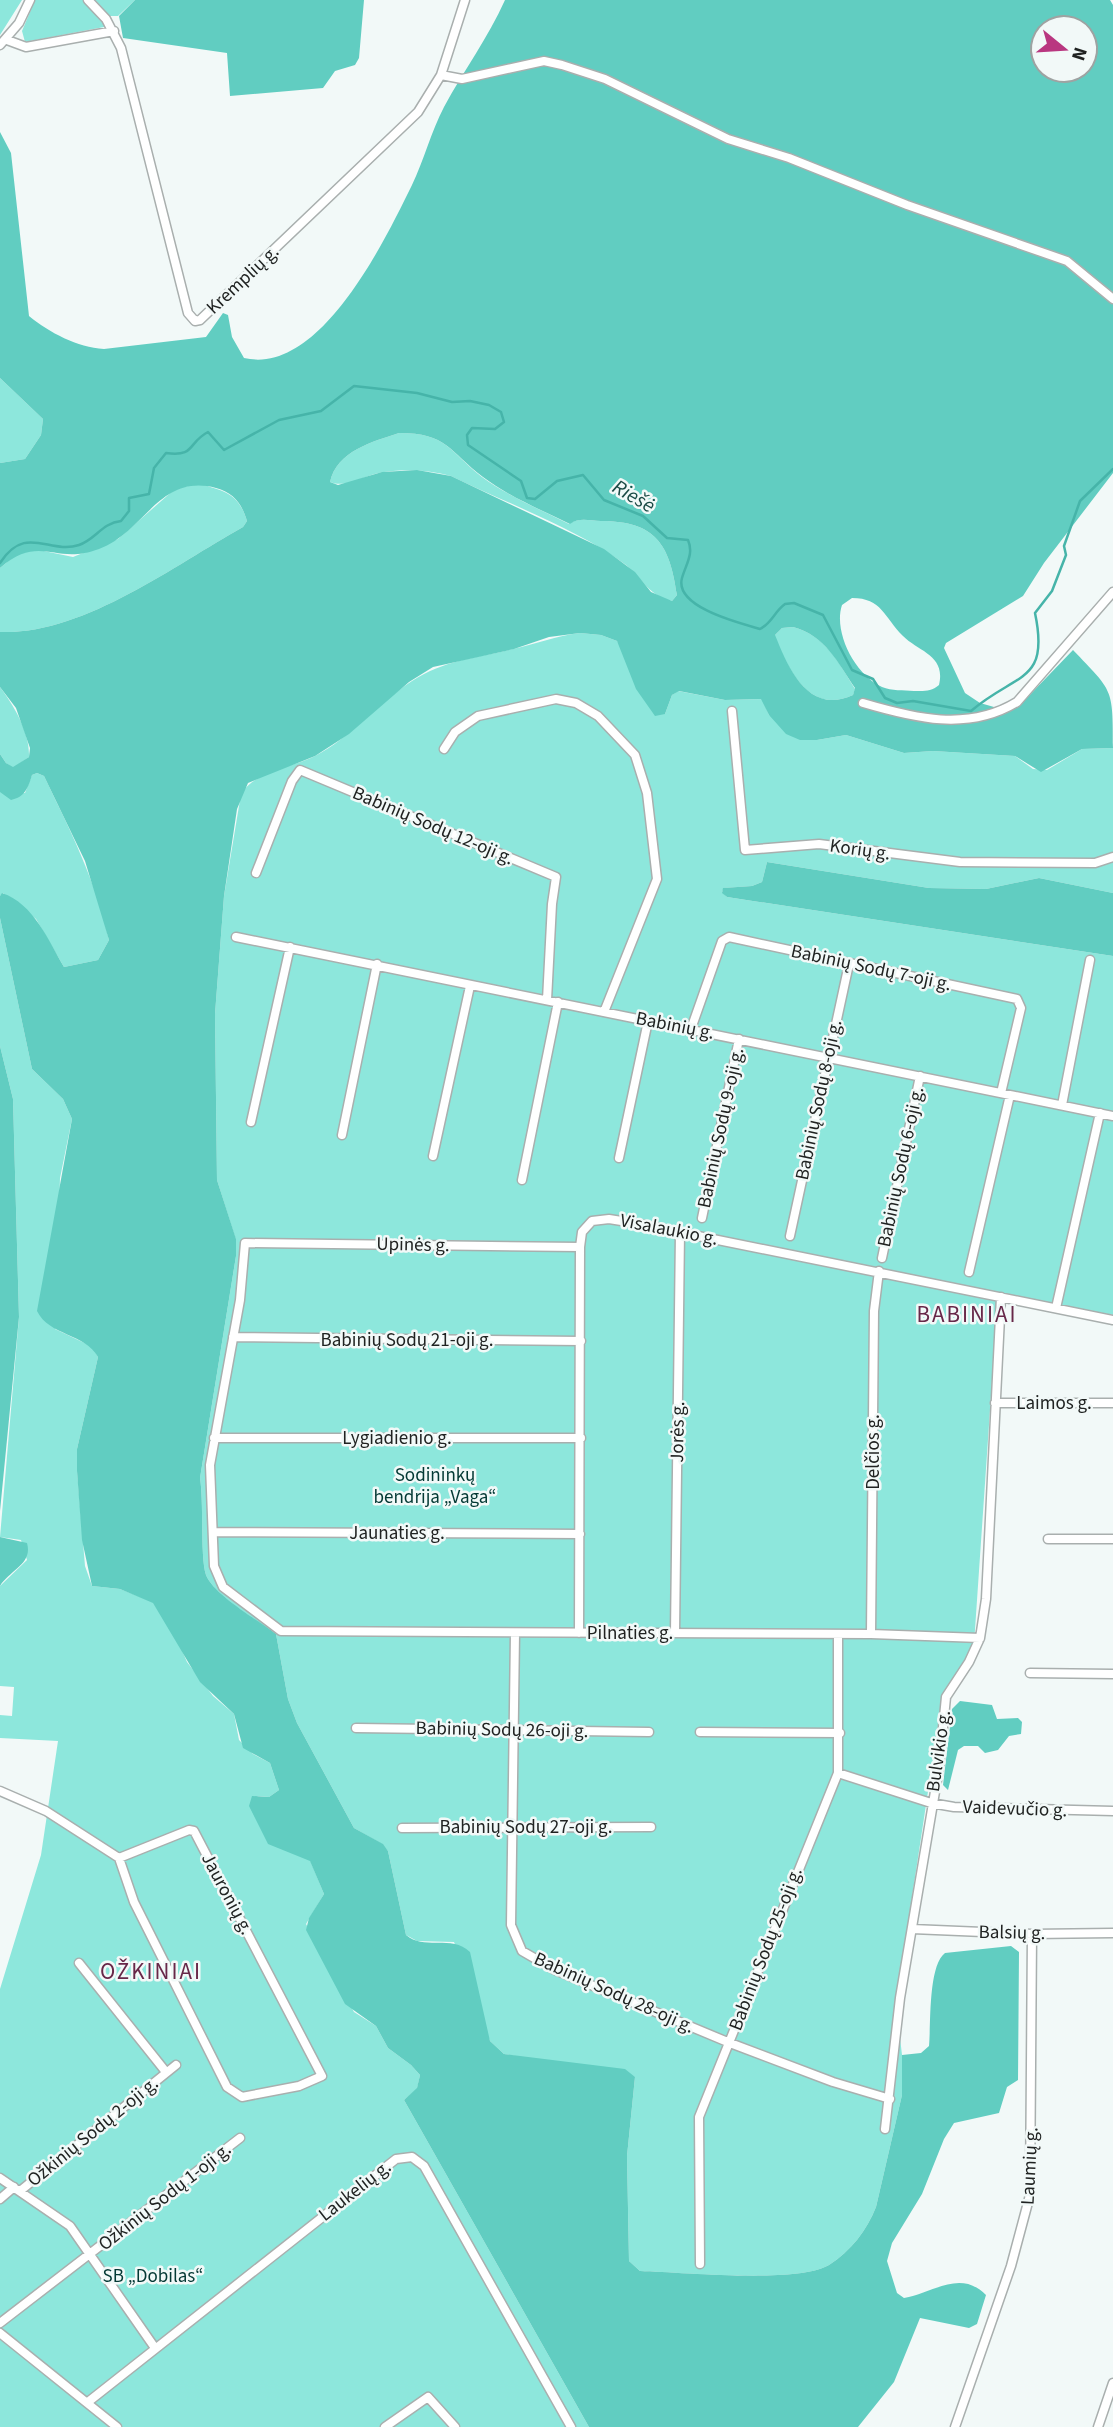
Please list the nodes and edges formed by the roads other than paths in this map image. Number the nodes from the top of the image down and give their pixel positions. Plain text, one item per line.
1 (30, 0) edge
2 (88, 0) edge
3 (465, 0) edge
4 (114, 31) junction
5 (3, 42) edge
6 (441, 75) junction
7 (1113, 299) edge
8 (1113, 592) edge
9 (863, 703) dead end
10 (732, 711) dead end
11 (444, 749) dead end
12 (1113, 857) edge
13 (256, 873) dead end
14 (236, 937) dead end
15 (290, 947) junction
16 (1090, 960) dead end
17 (377, 964) junction
18 (849, 964) junction
19 (470, 986) junction
20 (547, 1000) junction
21 (558, 1002) junction
22 (604, 1012) junction
23 (648, 1021) junction
24 (691, 1029) junction
25 (739, 1039) junction
26 (829, 1057) junction
27 (920, 1076) junction
28 (1006, 1094) junction
29 (1062, 1105) junction
30 (1100, 1113) junction
31 (1113, 1116) edge
32 (251, 1122) dead end
33 (342, 1135) dead end
34 (433, 1156) dead end
35 (619, 1158) dead end
36 (522, 1180) dead end
37 (702, 1218) dead end
38 (680, 1232) junction
39 (790, 1236) dead end
40 (580, 1247) junction
41 (882, 1258) dead end
42 (879, 1271) junction
43 (969, 1272) dead end
44 (1001, 1297) junction
45 (1056, 1308) junction
46 (1113, 1320) edge
47 (233, 1337) junction
48 (581, 1341) junction
49 (995, 1402) junction
50 (1113, 1403) edge
51 (214, 1438) junction
52 (581, 1438) junction
53 (214, 1532) junction
54 (580, 1534) junction
55 (1048, 1539) dead end
56 (1113, 1539) edge
57 (515, 1633) junction
58 (579, 1633) junction
59 (675, 1633) junction
60 (871, 1634) junction
61 (838, 1635) junction
62 (980, 1638) junction
63 (1030, 1673) dead end
64 (1113, 1674) edge
65 (356, 1728) dead end
66 (513, 1730) junction
67 (649, 1732) dead end
68 (699, 1732) dead end
69 (840, 1733) junction
70 (838, 1773) junction
71 (0, 1791) edge
72 (931, 1803) junction
73 (1113, 1811) edge
74 (512, 1825) junction
75 (651, 1827) dead end
76 (402, 1828) dead end
77 (119, 1858) junction
78 (912, 1928) junction
79 (1113, 1933) edge
80 (1032, 1934) junction
81 (79, 1963) dead end
82 (730, 2043) junction
83 (176, 2064) dead end
84 (166, 2072) junction
85 (890, 2099) junction
86 (885, 2129) dead end
87 (240, 2138) dead end
88 (0, 2178) edge
89 (17, 2189) junction
90 (0, 2199) edge
91 (89, 2256) junction
92 (700, 2264) dead end
93 (0, 2323) edge
94 (0, 2333) edge
95 (155, 2348) junction
96 (1113, 2383) edge
97 (88, 2402) junction
98 (117, 2427) edge
99 (385, 2427) edge
100 (454, 2427) edge
101 (570, 2427) edge
102 (955, 2427) edge
103 (1098, 2427) edge

1 - 5 street
2 - 4 street, Kremplių g.
3 - 6 street, Kremplių g.
4 - 5 street
4 - 6 street, Kremplių g.
6 - 7 street
8 - 9 street
10 - 12 street, Korių g.
11 - 22 street
13 - 20 street, Babinių Sodų 12-oji g.
14 - 15 street, Babinių g.
15 - 17 street, Babinių g.
15 - 32 street
16 - 29 street
17 - 19 street, Babinių g.
17 - 33 street
18 - 24 street, Babinių Sodų 7-oji g.
18 - 26 street, Babinių Sodų 8-oji g.
18 - 28 street, Babinių Sodų 7-oji g.
19 - 20 street, Babinių g.
19 - 34 street
20 - 21 street, Babinių g.
21 - 22 street, Babinių g.
21 - 36 street
22 - 23 street, Babinių g.
23 - 24 street, Babinių g.
23 - 35 street
24 - 25 street, Babinių g.
25 - 26 street, Babinių g.
25 - 37 street, Babinių Sodų 9-oji g.
26 - 27 street, Babinių g.
26 - 39 street, Babinių Sodų 8-oji g.
27 - 28 street, Babinių g.
27 - 41 street, Babinių Sodų 6-oji g.
28 - 29 street, Babinių g.
28 - 43 street
29 - 30 street, Babinių g.
30 - 31 street, Babinių g.
30 - 45 street
38 - 40 street, Visalaukio g.
38 - 42 street, Visalaukio g.
38 - 59 street, Jorės g.
40 - 47 street, Upinės g.
40 - 48 street
42 - 44 street, Visalaukio g.
42 - 60 street, Delčios g.
44 - 45 street, Visalaukio g.
44 - 49 street, Bulvikio g.
45 - 46 street, Visalaukio g.
47 - 48 street, Babinių Sodų 21-oji g.
47 - 51 street
48 - 52 street
49 - 50 street, Laimos g.
49 - 62 street, Bulvikio g.
51 - 52 street, Lygiadienio g.
51 - 53 street
52 - 54 street
53 - 54 street, Jaunaties g.
53 - 57 street, Pilnaties g.
54 - 58 street
55 - 56 street
57 - 58 street, Pilnaties g.
57 - 66 street, Babinių Sodų 28-oji g.
58 - 59 street, Pilnaties g.
59 - 61 street, Pilnaties g.
60 - 61 street, Pilnaties g.
60 - 62 street, Pilnaties g.
61 - 69 street, Babinių Sodų 25-oji g.
62 - 72 street, Bulvikio g.
63 - 64 street
65 - 66 street, Babinių Sodų 26-oji g.
66 - 67 street, Babinių Sodų 26-oji g.
66 - 74 street, Babinių Sodų 28-oji g.
68 - 69 street
69 - 70 street, Babinių Sodų 25-oji g.
70 - 72 street, Vaidevučio g.
70 - 82 street, Babinių Sodų 25-oji g.
71 - 77 street
72 - 73 street, Vaidevučio g.
72 - 78 street, Bulvikio g.
74 - 75 street, Babinių Sodų 27-oji g.
74 - 76 street, Babinių Sodų 27-oji g.
74 - 82 street, Babinių Sodų 28-oji g.
77 - 77 street, Jauronių g.
78 - 80 street, Balsių g.
78 - 85 street, Bulvikio g.
79 - 80 street, Balsių g.
80 - 102 street, Laumių g.
81 - 84 street, Ožkinių Sodų 2-oji g.
82 - 85 street, Babinių Sodų 28-oji g.
82 - 92 street, Babinių Sodų 25-oji g.
83 - 84 street, Ožkinių Sodų 2-oji g.
84 - 89 street, Ožkinių Sodų 2-oji g.
85 - 86 street, Bulvikio g.
87 - 91 street, Ožkinių Sodų 1-oji g.
88 - 89 street, Ožkinių Sodų 2-oji g.
89 - 90 street, Ožkinių Sodų 2-oji g.
89 - 91 street, Ožkinių Sodų 2-oji g.
91 - 93 street, Ožkinių Sodų 1-oji g.
91 - 95 street, Ožkinių Sodų 1-oji g.
94 - 97 street
95 - 97 street, Laukelių g.
95 - 101 street, Laukelių g.
96 - 103 street
97 - 98 street
99 - 100 street

